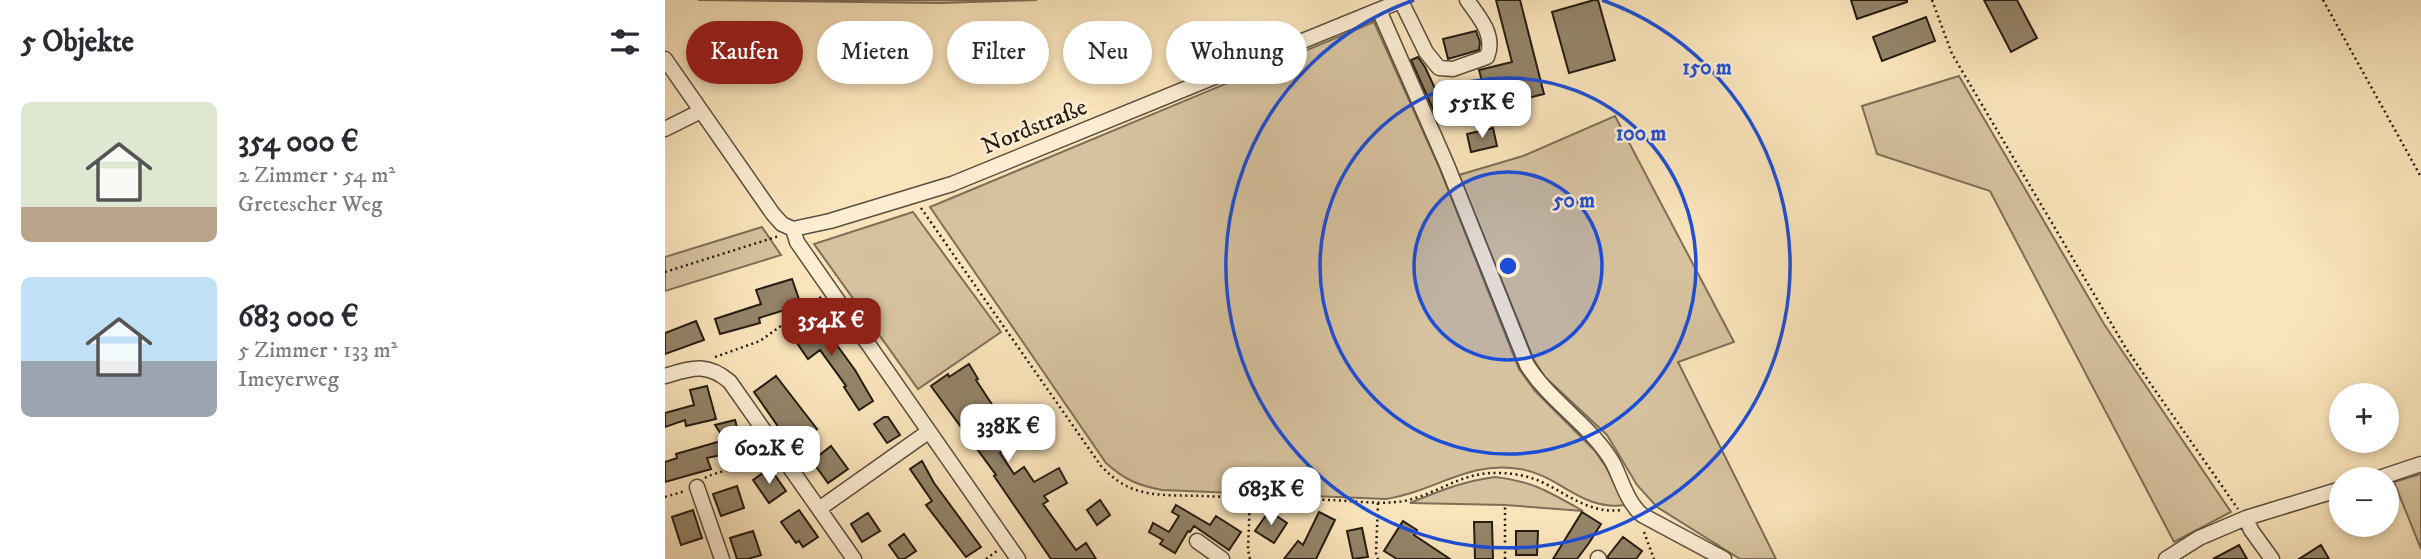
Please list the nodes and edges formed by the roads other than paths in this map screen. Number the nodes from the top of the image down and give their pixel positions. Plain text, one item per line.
1 (1467, 0) edge
2 (1402, 1) edge
3 (1378, 10) junction
4 (665, 59) edge
5 (701, 111) junction
6 (665, 129) edge
7 (793, 229) junction
8 (665, 376) edge
9 (928, 432) junction
10 (2421, 464) edge
11 (2399, 471) edge
12 (697, 487) road end
13 (2329, 493) edge
14 (819, 509) junction
15 (2246, 518) junction
16 (1197, 541) dead end
17 (722, 559) edge
18 (854, 559) edge
19 (1018, 559) edge
20 (1222, 559) edge
21 (1724, 559) edge
22 (2166, 559) edge
23 (2272, 559) edge

1 - 2 street
2 - 3 street, Nordstraße
3 - 7 street, Nordstraße
3 - 21 street
4 - 5 street
5 - 6 street
5 - 7 street
7 - 9 street
8 - 14 street
9 - 14 street
9 - 19 street
10 - 11 street
12 - 17 street
13 - 15 street
14 - 18 street
15 - 22 street
15 - 23 street
16 - 20 street

